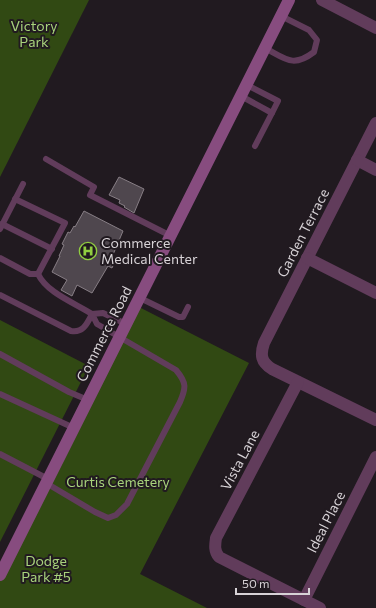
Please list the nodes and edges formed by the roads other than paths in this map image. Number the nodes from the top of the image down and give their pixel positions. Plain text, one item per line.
1 (289, 0) edge
2 (322, 0) edge
3 (280, 16) junction
4 (376, 28) edge
5 (265, 48) junction
6 (246, 85) junction
7 (241, 96) junction
8 (272, 113) junction
9 (376, 123) edge
10 (255, 146) dead end
11 (46, 159) dead end
12 (357, 160) junction
13 (376, 170) edge
14 (23, 184) dead end
15 (15, 199) junction
16 (1, 226) edge
17 (171, 236) junction
18 (52, 249) junction
19 (0, 258) edge
20 (307, 258) junction
21 (38, 274) junction
22 (376, 293) edge
23 (0, 295) edge
24 (140, 298) junction
25 (188, 307) dead end
26 (92, 314) junction
27 (126, 324) junction
28 (119, 338) junction
29 (0, 354) edge
30 (298, 382) junction
31 (0, 394) edge
32 (88, 400) junction
33 (376, 420) edge
34 (74, 428) junction
35 (0, 454) edge
36 (376, 457) edge
37 (47, 481) junction
38 (0, 575) edge
39 (304, 600) junction
40 (320, 608) edge

1 - 3 main road, Commerce Road
2 - 4 street
3 - 5 main road, Commerce Road
3 - 5 lane
5 - 6 main road, Commerce Road
6 - 7 main road, Commerce Road
6 - 8 lane
7 - 8 lane
7 - 17 main road, Commerce Road
8 - 10 lane
9 - 12 street, Garden Terrace
11 - 17 lane
12 - 13 street
12 - 20 street, Garden Terrace
14 - 15 lane
15 - 16 lane
15 - 18 lane
16 - 18 lane
17 - 24 main road, Commerce Road
18 - 21 lane
19 - 21 lane
20 - 22 street
20 - 30 street, Garden Terrace
21 - 26 lane
23 - 26 lane
24 - 25 lane
24 - 27 main road, Commerce Road
26 - 27 lane
26 - 28 lane
27 - 28 main road, Commerce Road
28 - 32 main road, Commerce Road
28 - 37 lane
29 - 32 lane
30 - 33 street
30 - 39 street, Vista Lane
31 - 34 lane
32 - 34 main road, Commerce Road
34 - 37 main road, Commerce Road
35 - 37 lane
36 - 39 street, Ideal Place
37 - 38 main road, Commerce Road
39 - 40 street

